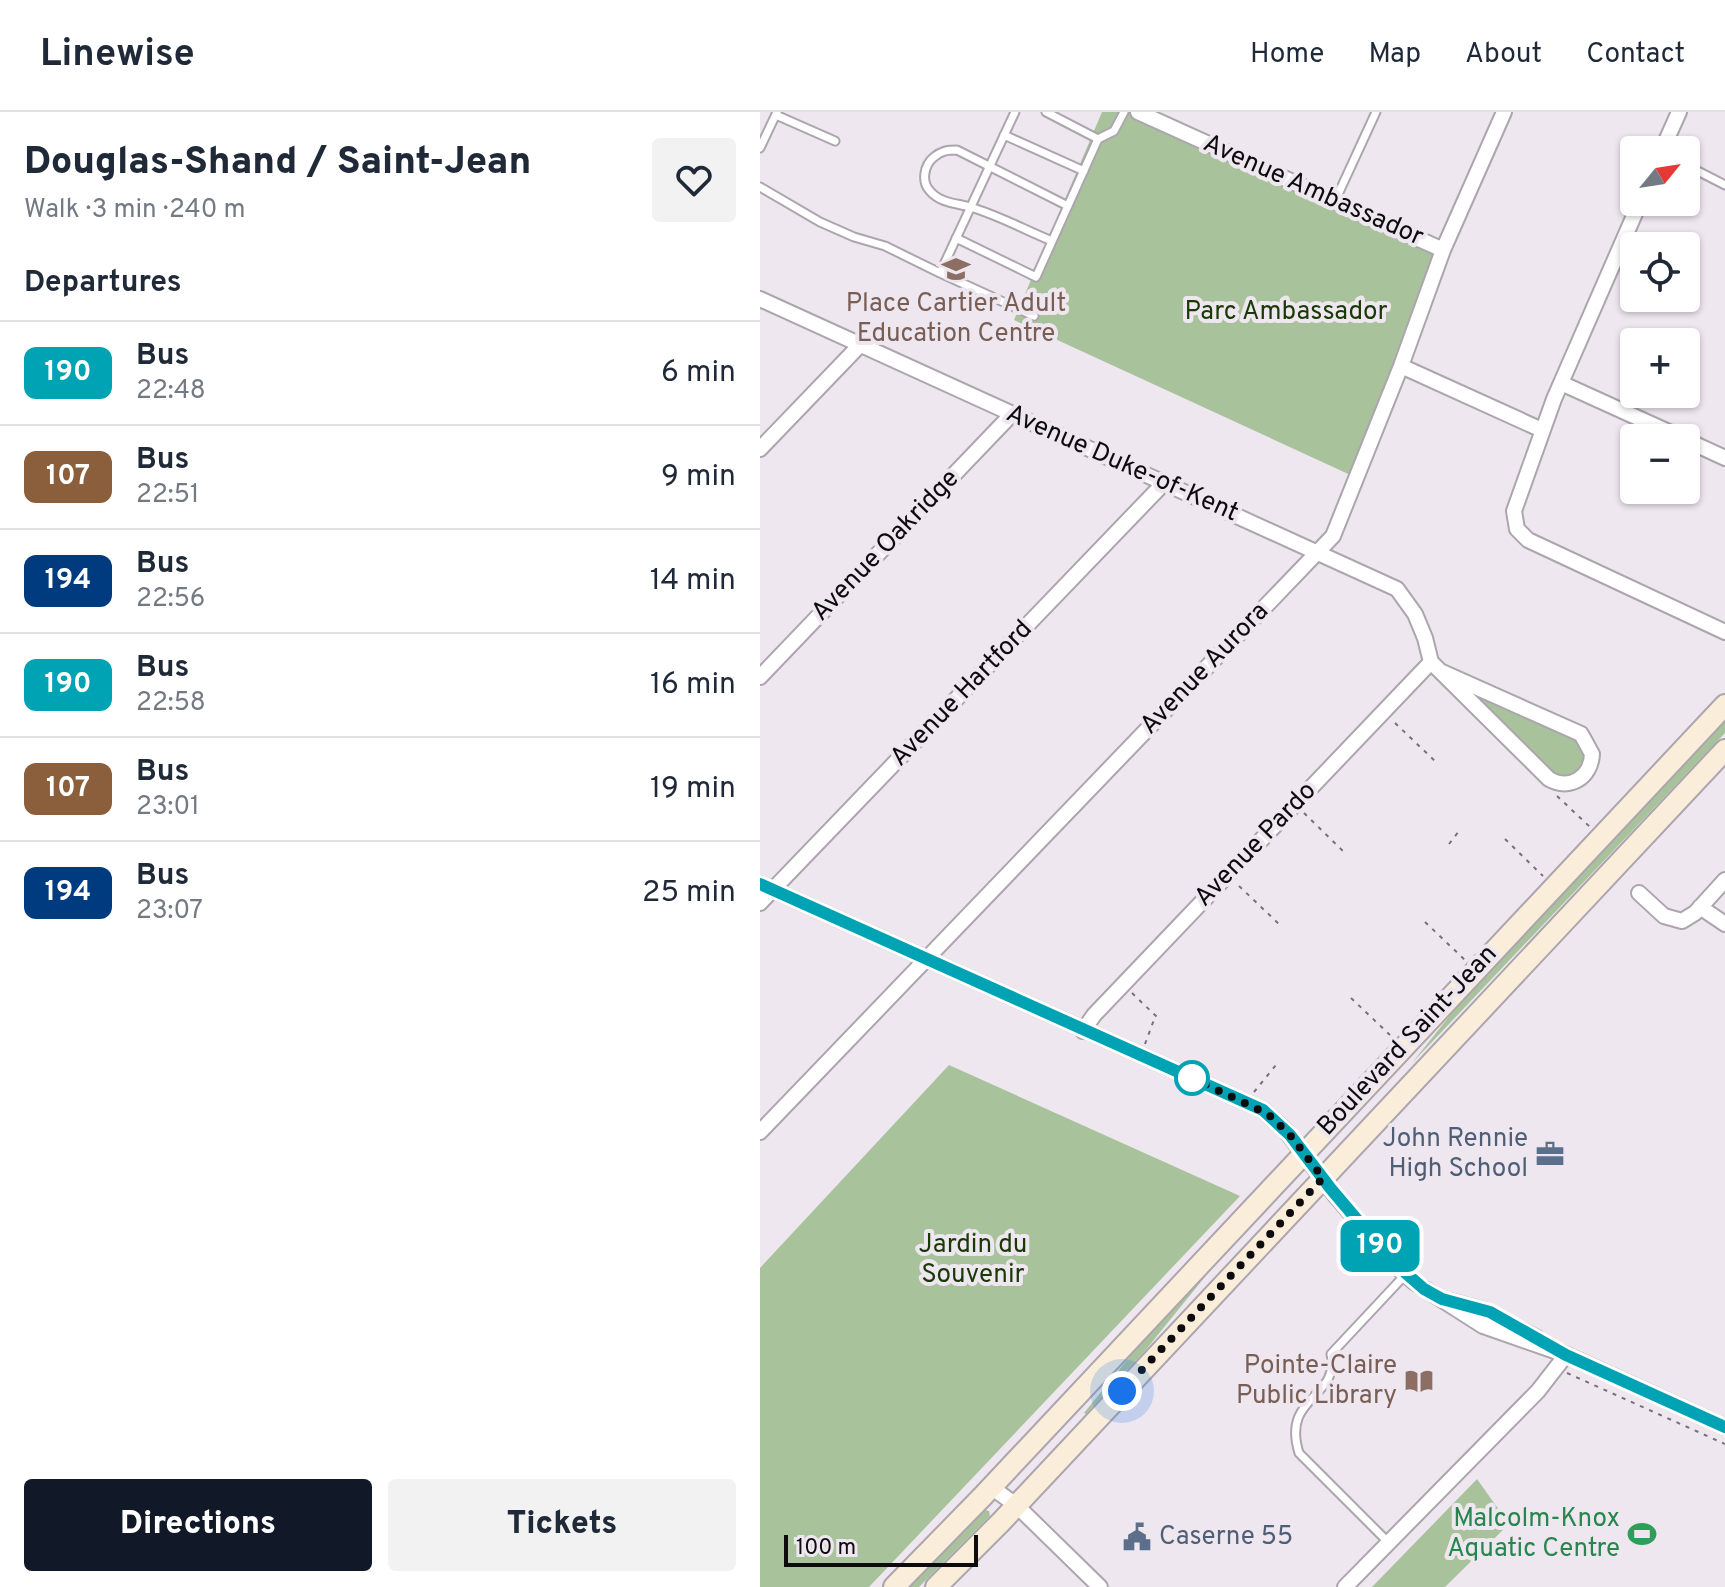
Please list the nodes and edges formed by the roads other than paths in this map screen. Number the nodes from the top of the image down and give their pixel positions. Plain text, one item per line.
1 (1015, 112) edge
2 (1046, 112) edge
3 (1124, 112) edge
4 (1138, 112) edge
5 (1376, 112) edge
6 (1504, 112) edge
7 (1679, 112) edge
8 (776, 113) edge
9 (1004, 135) junction
10 (1668, 136) edge
11 (1098, 139) junction
12 (835, 141) dead end
13 (760, 148) edge
14 (988, 168) junction
15 (1084, 171) junction
16 (1700, 172) edge
17 (1725, 185) edge
18 (760, 187) edge
19 (1335, 201) junction
20 (1068, 206) junction
21 (969, 207) junction
22 (1634, 216) edge
23 (956, 238) junction
24 (1052, 241) junction
25 (1443, 250) junction
26 (940, 273) junction
27 (760, 299) edge
28 (1034, 316) dead end
29 (860, 345) junction
30 (1401, 366) junction
31 (1561, 383) junction
32 (1012, 414) junction
33 (1651, 424) edge
34 (1542, 430) junction
35 (1700, 446) edge
36 (760, 449) edge
37 (1725, 458) edge
38 (1164, 483) junction
39 (1318, 552) junction
40 (1725, 632) edge
41 (1437, 667) junction
42 (760, 677) edge
43 (1725, 705) edge
44 (1725, 750) edge
45 (1725, 880) edge
46 (767, 887) edge
47 (1639, 893) dead end
48 (760, 903) edge
49 (1700, 907) junction
50 (1725, 924) edge
51 (925, 959) junction
52 (1083, 1031) junction
53 (760, 1132) edge
54 (1303, 1153) junction
55 (1323, 1178) junction
56 (1405, 1275) junction
57 (1566, 1355) junction
58 (1725, 1427) edge
59 (991, 1487) junction
60 (1016, 1505) junction
61 (1389, 1543) junction
62 (894, 1587) edge
63 (936, 1587) edge
64 (1100, 1587) edge
65 (1345, 1587) edge

1 - 9 lane
2 - 11 lane
3 - 11 lane
4 - 19 street, Avenue Ambassador
5 - 19 lane
6 - 25 street, Avenue Aurora
7 - 10 street
8 - 12 lane
8 - 13 lane
9 - 14 lane
9 - 15 lane
11 - 15 lane
14 - 20 lane
14 - 21 lane
14 - 21 lane
15 - 20 lane
16 - 17 lane
18 - 26 lane
19 - 25 street, Avenue Ambassador
20 - 24 lane
21 - 23 lane
21 - 24 lane
22 - 31 street
23 - 24 lane
23 - 26 lane
25 - 30 street, Avenue Aurora
26 - 28 lane
27 - 29 street, Avenue Duke-of-Kent
29 - 32 street, Avenue Duke-of-Kent
29 - 36 street
30 - 34 street
30 - 39 street, Avenue Aurora
31 - 33 street
31 - 34 street
32 - 38 street, Avenue Duke-of-Kent
32 - 42 street, Avenue Oakridge
34 - 40 street
35 - 37 street
38 - 39 street, Avenue Duke-of-Kent
38 - 46 street, Avenue Hartford
39 - 41 street, Avenue Duke-of-Kent
39 - 51 street, Avenue Aurora
41 - 41 street, Avenue Duke-of-Kent
41 - 52 street, Avenue Pardo
43 - 54 main road, Boulevard Saint-Jean
44 - 55 main road, Boulevard Saint-Jean
45 - 49 street
46 - 48 street, Avenue Hartford
46 - 51 street
47 - 49 street
49 - 50 street
51 - 52 street
51 - 53 street, Avenue Aurora
52 - 54 street
54 - 55 street
54 - 59 main road, Boulevard Saint-Jean
55 - 56 street
55 - 60 main road, Boulevard Saint-Jean
56 - 57 street
56 - 61 lane
57 - 58 street
57 - 61 street
59 - 60 street
59 - 62 main road, Boulevard Saint-Jean
60 - 63 main road, Boulevard Saint-Jean
60 - 64 street
61 - 65 street

